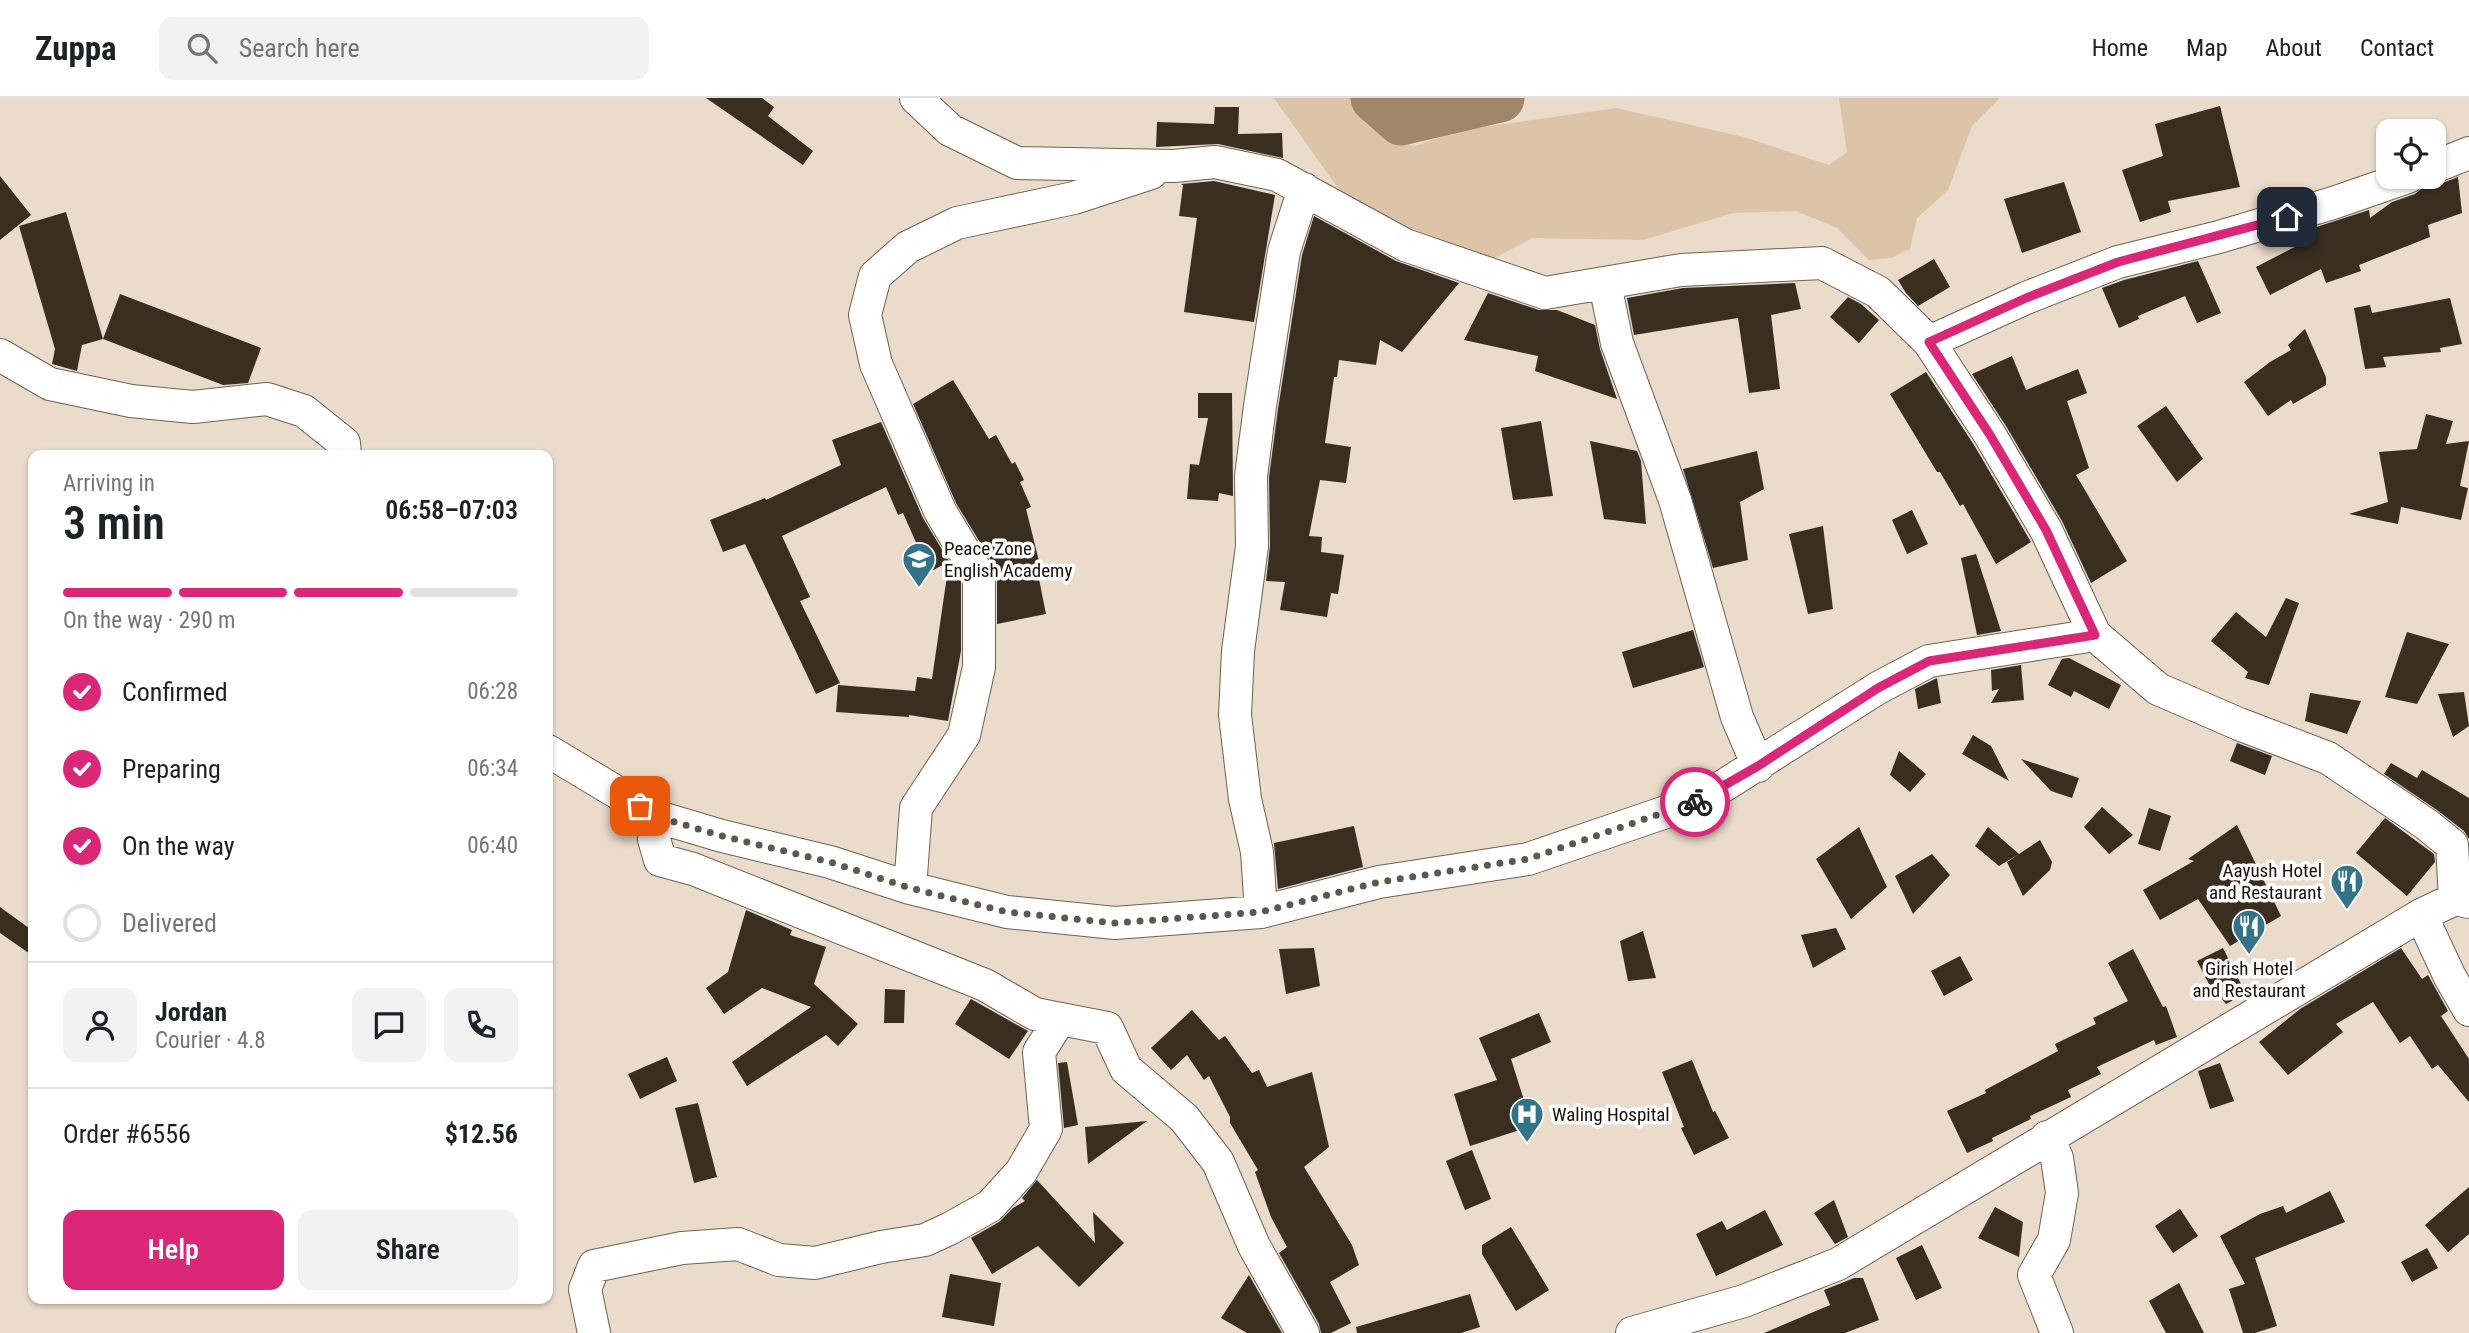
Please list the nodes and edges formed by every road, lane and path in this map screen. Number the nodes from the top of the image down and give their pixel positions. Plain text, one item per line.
1 (916, 98) edge
2 (2469, 153) edge
3 (2446, 162) edge
4 (1174, 166) junction
5 (2376, 188) edge
6 (1304, 189) junction
7 (1605, 284) junction
8 (1929, 342) junction
9 (0, 355) edge
10 (345, 450) edge
11 (2095, 635) junction
12 (553, 754) edge
13 (1758, 766) junction
14 (658, 817) junction
15 (910, 888) junction
16 (2462, 901) edge
17 (1261, 912) junction
18 (2421, 915) junction
19 (2469, 1010) edge
20 (1060, 1019) junction
21 (2047, 1137) junction
22 (594, 1333) edge
23 (1303, 1333) edge
24 (1632, 1333) edge
25 (2057, 1333) edge

1 - 4 street
2 - 3 street
4 - 6 street
4 - 15 street
5 - 8 street
6 - 7 street
6 - 17 street
7 - 8 street
7 - 13 street
8 - 11 street
9 - 10 street
11 - 13 street
11 - 16 street
12 - 14 street
13 - 17 street
14 - 15 street
14 - 20 street
15 - 17 street
16 - 18 street
18 - 19 street
18 - 21 street
20 - 22 street
20 - 23 street
21 - 24 street
21 - 25 street

